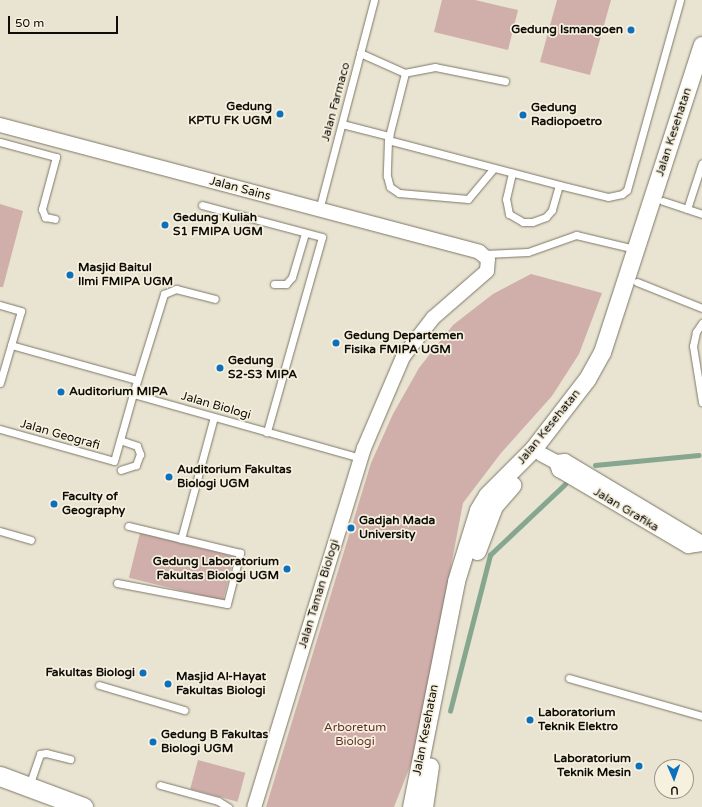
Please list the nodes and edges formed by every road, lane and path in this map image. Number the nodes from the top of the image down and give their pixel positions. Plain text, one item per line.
1 (374, 0) edge
2 (680, 0) edge
3 (702, 45) edge
4 (360, 53) junction
5 (405, 73) junction
6 (702, 78) edge
7 (505, 81) dead end
8 (342, 124) junction
9 (0, 125) edge
10 (388, 138) junction
11 (0, 142) edge
12 (702, 163) edge
13 (494, 168) junction
14 (512, 173) junction
15 (559, 185) junction
16 (658, 200) junction
17 (202, 205) dead end
18 (687, 209) junction
19 (319, 210) junction
20 (702, 214) edge
21 (55, 219) dead end
22 (305, 232) junction
23 (637, 250) junction
24 (479, 252) junction
25 (637, 282) junction
26 (274, 284) dead end
27 (215, 299) dead end
28 (0, 305) edge
29 (702, 308) edge
30 (702, 322) edge
31 (11, 345) junction
32 (137, 380) junction
33 (0, 383) edge
34 (133, 394) junction
35 (702, 402) edge
36 (214, 417) junction
37 (0, 429) edge
38 (267, 432) junction
39 (120, 440) junction
40 (537, 451) junction
41 (360, 458) junction
42 (122, 470) dead end
43 (128, 526) dead end
44 (0, 531) edge
45 (181, 539) junction
46 (32, 540) dead end
47 (702, 544) edge
48 (117, 583) dead end
49 (569, 678) dead end
50 (99, 685) dead end
51 (184, 710) dead end
52 (702, 716) edge
53 (70, 759) dead end
54 (0, 776) edge
55 (160, 785) dead end
56 (29, 786) junction
57 (62, 803) edge
58 (83, 807) edge
59 (228, 807) edge
60 (254, 807) edge
61 (411, 807) edge
62 (424, 807) edge

1 - 4 lane, Jalan Farmaco
2 - 15 lane
3 - 16 street, Jalan Kesehatan
4 - 5 lane
4 - 8 lane, Jalan Farmaco
5 - 7 lane
5 - 10 lane
6 - 16 street, Jalan Kesehatan
8 - 10 lane
8 - 19 lane, Jalan Farmaco
9 - 19 street, Jalan Sains
10 - 13 lane
10 - 13 lane
11 - 21 lane
12 - 18 lane
13 - 14 lane
14 - 15 lane
14 - 15 lane
16 - 18 lane
16 - 23 street, Jalan Kesehatan
16 - 25 street, Jalan Kesehatan
17 - 22 lane
18 - 20 lane
19 - 24 street, Jalan Sains
22 - 26 lane
22 - 38 lane
23 - 24 lane
23 - 40 street, Jalan Kesehatan
24 - 41 street, Jalan Taman Biologi
25 - 29 lane
25 - 40 street, Jalan Kesehatan
27 - 32 lane
28 - 31 lane
30 - 35 lane
31 - 32 lane
31 - 33 lane
32 - 34 lane
34 - 36 lane, Jalan Biologi
34 - 39 lane
36 - 38 lane, Jalan Biologi
36 - 45 lane
37 - 39 lane, Jalan Geografi
38 - 41 lane, Jalan Biologi
39 - 42 lane
40 - 47 street, Jalan Grafika
40 - 61 street, Jalan Kesehatan
40 - 62 street, Jalan Kesehatan
41 - 60 street, Jalan Taman Biologi
43 - 45 lane
44 - 46 lane
45 - 48 lane
49 - 52 lane
50 - 51 lane
53 - 56 lane
54 - 56 main road
55 - 59 lane
56 - 57 main road
57 - 58 main road

